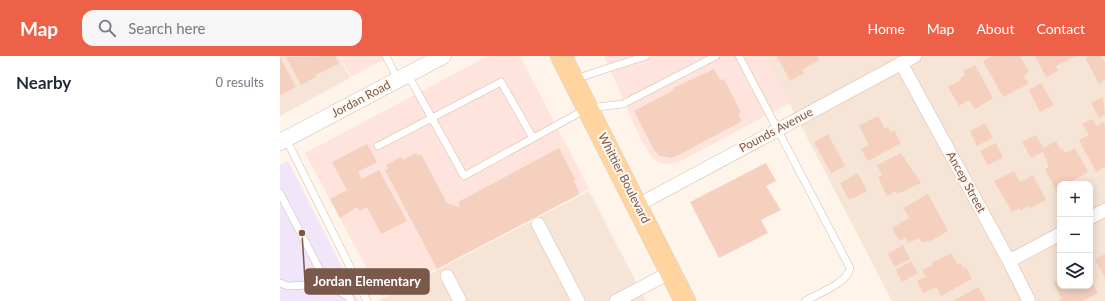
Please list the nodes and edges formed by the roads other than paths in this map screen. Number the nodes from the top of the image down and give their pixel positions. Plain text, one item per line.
1 (386, 56) edge
2 (443, 56) edge
3 (561, 56) edge
4 (646, 56) edge
5 (716, 56) edge
6 (739, 56) edge
7 (914, 56) edge
8 (901, 64) junction
9 (403, 77) junction
10 (573, 80) junction
11 (588, 108) junction
12 (432, 118) junction
13 (778, 129) junction
14 (533, 138) junction
15 (283, 140) edge
16 (378, 146) dead end
17 (280, 192) edge
18 (638, 205) junction
19 (1105, 210) edge
20 (1092, 217) edge
21 (538, 224) dead end
22 (1057, 236) edge
23 (1009, 261) junction
24 (671, 272) junction
25 (447, 276) dead end
26 (280, 283) edge
27 (327, 284) junction
28 (351, 301) edge
29 (367, 301) edge
30 (460, 301) edge
31 (578, 301) edge
32 (616, 301) edge
33 (685, 301) edge
34 (805, 301) edge
35 (1029, 301) edge

1 - 9 lane
2 - 9 street, Jordan Road
3 - 10 main road, Whittier Boulevard
4 - 10 lane
5 - 11 lane
6 - 13 lane
7 - 8 street, Pounds Avenue
8 - 13 street, Pounds Avenue
8 - 23 street, Ancep Street
9 - 12 lane
9 - 15 street, Jordan Road
10 - 11 main road, Whittier Boulevard
11 - 14 lane
11 - 18 main road, Whittier Boulevard
12 - 14 lane
12 - 14 lane
12 - 16 lane
13 - 18 street, Pounds Avenue
13 - 34 lane
15 - 29 lane
17 - 27 lane
18 - 24 main road, Whittier Boulevard
19 - 20 street
21 - 31 street
22 - 23 street
23 - 35 street, Ancep Street
24 - 32 street
24 - 33 main road, Whittier Boulevard
25 - 30 street
26 - 27 lane
27 - 28 lane

